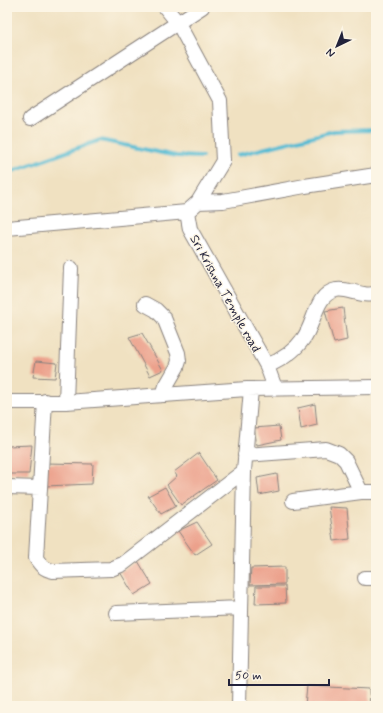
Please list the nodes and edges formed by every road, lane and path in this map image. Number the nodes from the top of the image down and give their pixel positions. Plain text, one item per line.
1 (165, 7) edge
2 (202, 7) edge
3 (178, 23) junction
4 (30, 119) dead end
5 (376, 175) edge
6 (198, 202) junction
7 (187, 212) junction
8 (7, 228) edge
9 (71, 268) dead end
10 (376, 294) edge
11 (145, 304) dead end
12 (267, 366) junction
13 (376, 387) edge
14 (275, 388) junction
15 (251, 389) junction
16 (163, 394) junction
17 (7, 402) edge
18 (45, 402) junction
19 (66, 402) junction
20 (245, 455) junction
21 (244, 471) junction
22 (7, 487) edge
23 (40, 488) junction
24 (361, 492) junction
25 (376, 492) edge
26 (294, 501) dead end
27 (241, 608) junction
28 (116, 613) dead end
29 (239, 706) edge

1 - 3 street
2 - 3 street
3 - 4 street
3 - 6 street
5 - 6 street
6 - 7 street
7 - 8 street
7 - 12 street, Sri Krishna Temple road
9 - 19 street
10 - 12 street
11 - 16 street
12 - 14 street, Sri Krishna Temple road
13 - 14 street
14 - 15 street
15 - 16 street
15 - 20 street
16 - 19 street
17 - 18 street
18 - 19 street
18 - 23 street
20 - 21 street
20 - 24 street
21 - 23 street
21 - 27 street
22 - 23 street
24 - 25 street
24 - 26 street
27 - 28 street
27 - 29 street

